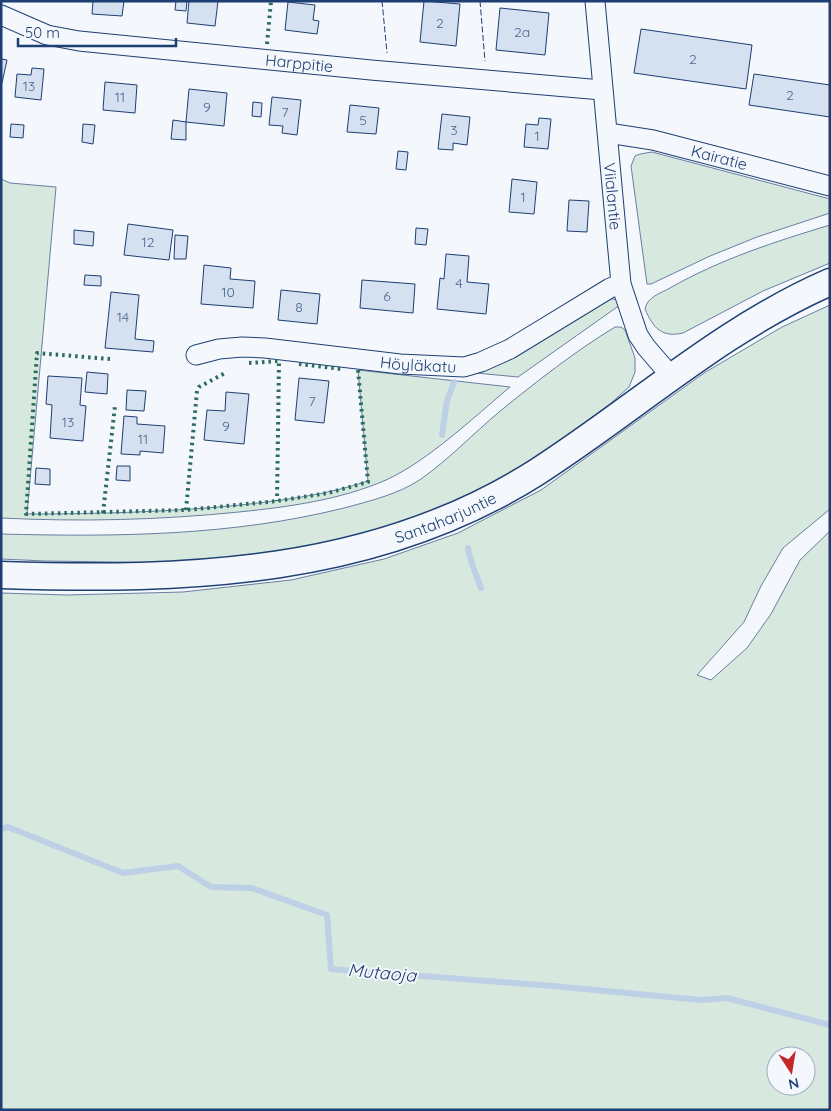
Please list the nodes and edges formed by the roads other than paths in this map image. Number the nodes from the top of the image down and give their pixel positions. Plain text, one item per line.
1 (595, 1) edge
2 (1, 15) edge
3 (602, 90) junction
4 (608, 133) junction
5 (830, 186) edge
6 (830, 282) edge
7 (621, 284) junction
8 (196, 355) dead end
9 (672, 376) junction
10 (1, 575) edge

1 - 3 street, Viialantie
2 - 3 street, Harppitie
3 - 4 street, Viialantie
4 - 5 street, Kairatie
4 - 7 street, Viialantie
6 - 9 main road, Santaharjuntie
7 - 8 street, Höyläkatu
7 - 9 street, Viialantie
9 - 10 main road, Santaharjuntie

